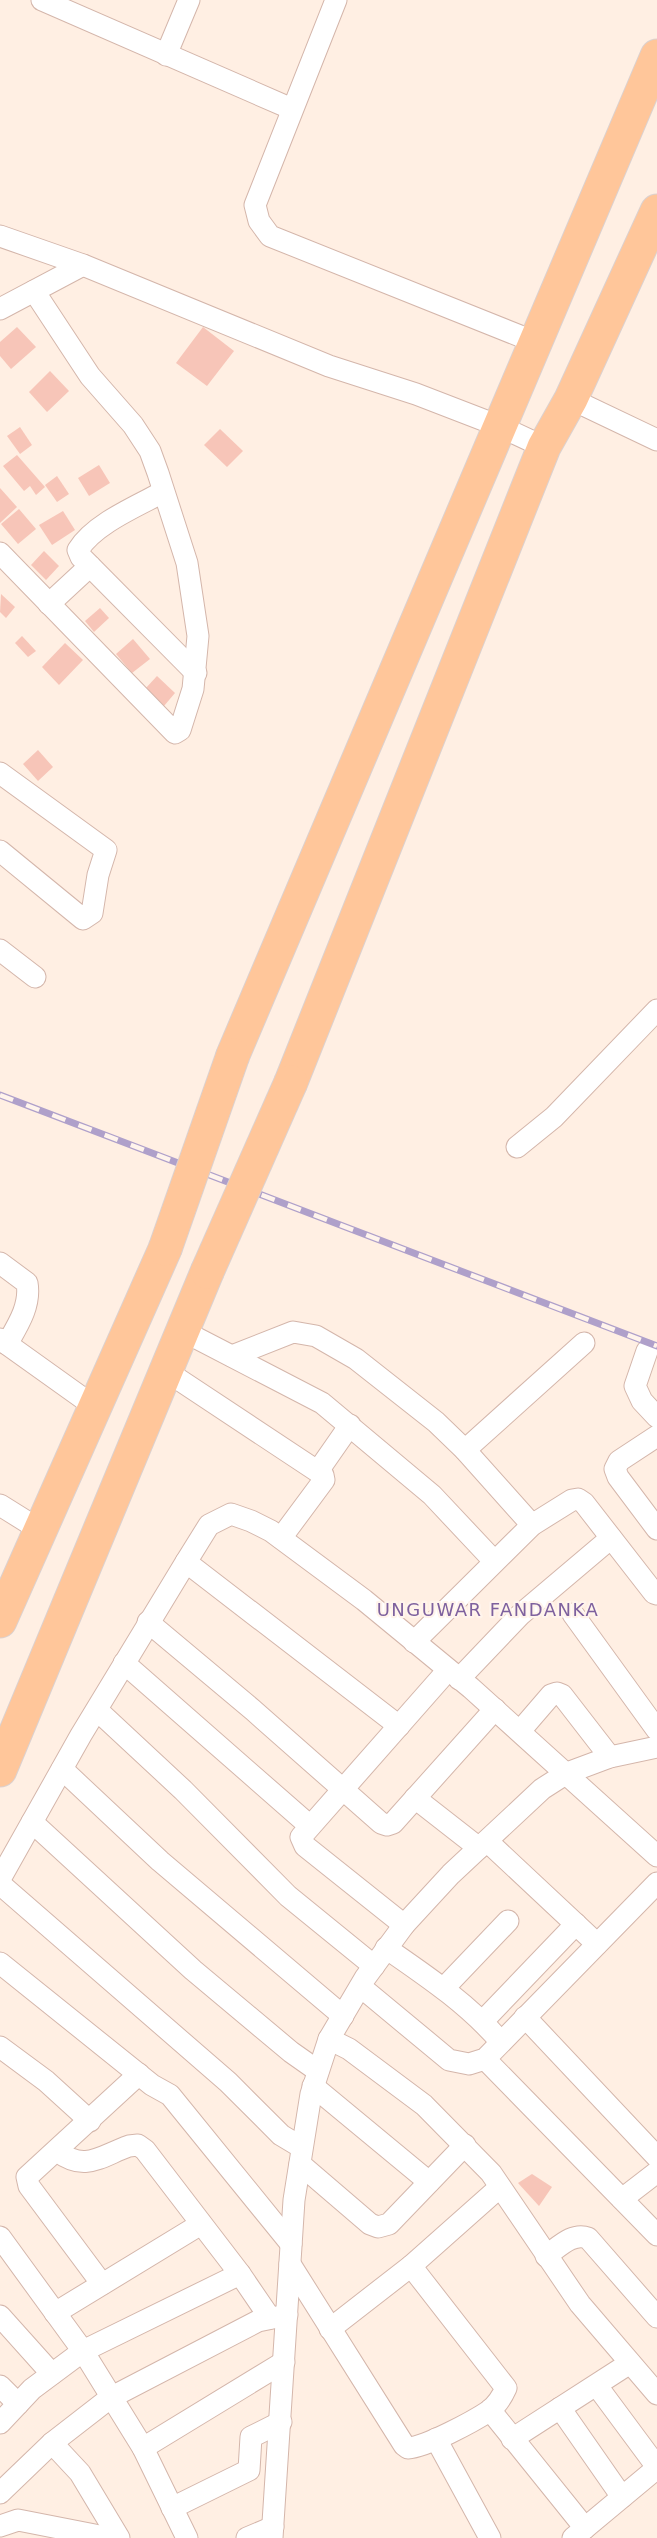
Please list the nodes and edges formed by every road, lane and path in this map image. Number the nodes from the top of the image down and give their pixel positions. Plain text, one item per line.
1 (44, 0) edge
2 (189, 0) edge
3 (336, 0) edge
4 (166, 55) junction
5 (657, 56) edge
6 (292, 109) junction
7 (657, 211) edge
8 (0, 236) edge
9 (82, 265) junction
10 (34, 291) junction
11 (0, 309) edge
12 (535, 342) junction
13 (571, 399) junction
14 (499, 426) junction
15 (657, 440) edge
16 (544, 447) junction
17 (163, 492) junction
18 (0, 553) edge
19 (90, 566) junction
20 (49, 604) junction
21 (196, 673) junction
22 (0, 773) edge
23 (0, 851) edge
24 (0, 950) edge
25 (35, 976) dead end
26 (657, 1010) edge
27 (517, 1147) dead end
28 (0, 1263) edge
29 (183, 1331) junction
30 (3, 1341) edge
31 (584, 1344) dead end
32 (647, 1352) dead end
33 (232, 1356) junction
34 (166, 1371) junction
35 (94, 1407) junction
36 (657, 1417) edge
37 (350, 1425) junction
38 (657, 1436) edge
39 (465, 1450) junction
40 (318, 1471) junction
41 (0, 1505) edge
42 (532, 1525) junction
43 (657, 1529) edge
44 (40, 1530) junction
45 (611, 1538) junction
46 (281, 1539) junction
47 (494, 1561) junction
48 (186, 1562) junction
49 (657, 1594) edge
50 (573, 1614) dead end
51 (0, 1621) edge
52 (148, 1622) junction
53 (414, 1642) junction
54 (124, 1663) junction
55 (454, 1674) junction
56 (495, 1709) junction
57 (97, 1710) junction
58 (399, 1726) junction
59 (657, 1730) edge
60 (520, 1731) junction
61 (657, 1746) edge
62 (610, 1757) junction
63 (62, 1769) junction
64 (0, 1770) edge
65 (567, 1773) junction
66 (342, 1790) junction
67 (415, 1798) junction
68 (32, 1822) junction
69 (310, 1826) junction
70 (652, 1844) edge
71 (483, 1845) junction
72 (0, 1879) edge
73 (657, 1883) edge
74 (0, 1884) edge
75 (508, 1921) dead end
76 (576, 1924) junction
77 (404, 1925) junction
78 (597, 1944) junction
79 (386, 1948) junction
80 (0, 1963) edge
81 (374, 1966) junction
82 (361, 1987) junction
83 (444, 1988) junction
84 (343, 2016) junction
85 (525, 2017) junction
86 (483, 2021) junction
87 (329, 2039) junction
88 (501, 2042) junction
89 (0, 2047) edge
90 (485, 2059) junction
91 (139, 2074) junction
92 (316, 2079) junction
93 (90, 2121) junction
94 (465, 2145) junction
95 (57, 2151) junction
96 (301, 2156) junction
97 (657, 2157) edge
98 (657, 2172) edge
99 (429, 2182) junction
100 (500, 2187) junction
101 (622, 2199) junction
102 (201, 2224) junction
103 (657, 2235) edge
104 (0, 2237) edge
105 (290, 2254) junction
106 (546, 2256) junction
107 (411, 2266) junction
108 (240, 2274) junction
109 (102, 2284) junction
110 (55, 2313) junction
111 (0, 2316) edge
112 (278, 2316) junction
113 (657, 2317) edge
114 (330, 2329) junction
115 (82, 2351) junction
116 (284, 2362) junction
117 (630, 2364) junction
118 (52, 2374) junction
119 (0, 2386) edge
120 (597, 2386) junction
121 (657, 2394) edge
122 (110, 2398) junction
123 (18, 2404) junction
124 (560, 2409) junction
125 (490, 2410) junction
126 (280, 2422) junction
127 (0, 2423) edge
128 (436, 2439) junction
129 (512, 2439) junction
130 (52, 2443) junction
131 (143, 2448) junction
132 (657, 2468) edge
133 (0, 2493) edge
134 (622, 2497) junction
135 (172, 2508) junction
136 (0, 2526) edge
137 (273, 2532) edge
138 (579, 2533) edge
139 (110, 2538) edge
140 (119, 2538) edge
141 (187, 2538) edge
142 (247, 2538) edge
143 (490, 2538) edge

1 - 4 street
2 - 4 street
3 - 6 street
4 - 6 street
5 - 12 main road
6 - 12 street
7 - 13 main road
8 - 9 street
9 - 10 street
9 - 14 street
10 - 11 street
10 - 17 street
12 - 14 main road
13 - 15 street
13 - 16 main road
14 - 16 street
14 - 35 main road, bridge
16 - 29 main road, bridge
17 - 19 street
17 - 21 street
18 - 20 street
19 - 20 street
19 - 21 street
20 - 21 street
22 - 23 street
24 - 25 street
26 - 27 street
28 - 30 street
29 - 33 street
29 - 34 main road
30 - 35 street
31 - 39 street
32 - 36 street
33 - 37 street
33 - 39 street
34 - 40 street
34 - 64 main road
35 - 44 main road
37 - 40 street
37 - 47 street
38 - 43 street
39 - 42 street
40 - 46 street
41 - 44 street
42 - 45 street
42 - 47 street
44 - 51 main road
45 - 49 street
45 - 55 street
46 - 48 street
46 - 53 street
47 - 53 street
48 - 52 street
48 - 58 street
50 - 59 street
52 - 54 street
52 - 66 street
53 - 55 street
54 - 57 street
54 - 69 street
55 - 56 street
55 - 58 street
56 - 60 street
56 - 67 street
57 - 63 street
57 - 81 street
58 - 66 street
60 - 62 street
60 - 65 street
61 - 62 street
62 - 65 street
63 - 68 street
63 - 84 street
65 - 70 street
65 - 71 street
66 - 67 street
66 - 69 street
67 - 71 street
68 - 72 street
68 - 92 street
69 - 77 street
71 - 76 street
71 - 77 street
73 - 78 street
74 - 96 street
75 - 83 street
76 - 78 street
76 - 86 street
77 - 79 street
78 - 85 street
79 - 81 street
79 - 83 street
80 - 91 street
81 - 82 street
82 - 84 street
82 - 90 street
83 - 86 street
84 - 87 street
85 - 88 street
85 - 97 street
86 - 88 street
87 - 92 street
87 - 94 street
88 - 90 street
89 - 93 street
90 - 101 street
91 - 93 street
91 - 105 street
92 - 96 street
92 - 99 street
93 - 95 street
94 - 99 street
94 - 100 street
95 - 102 street
95 - 109 street
96 - 99 street
96 - 105 street
98 - 101 street
100 - 106 street
100 - 107 street
101 - 103 street
102 - 108 street
102 - 109 street
104 - 110 street
105 - 112 street
105 - 114 street
106 - 113 street
106 - 117 street
107 - 114 street
107 - 125 street
108 - 112 street
108 - 115 street
109 - 110 street
110 - 115 street
111 - 118 street
112 - 116 street
112 - 122 street
114 - 128 street
115 - 118 street
115 - 122 street
116 - 126 street
116 - 131 street
117 - 120 street
117 - 121 street
118 - 123 street
119 - 123 street
120 - 124 street
120 - 132 street
122 - 130 street
122 - 131 street
123 - 127 street
124 - 129 street
124 - 134 street
125 - 128 street
125 - 129 street
126 - 135 street
126 - 137 street
128 - 143 street
129 - 138 street
130 - 133 street
130 - 140 street
131 - 135 street
132 - 134 street
134 - 138 street
135 - 141 street
136 - 139 street
137 - 142 street

